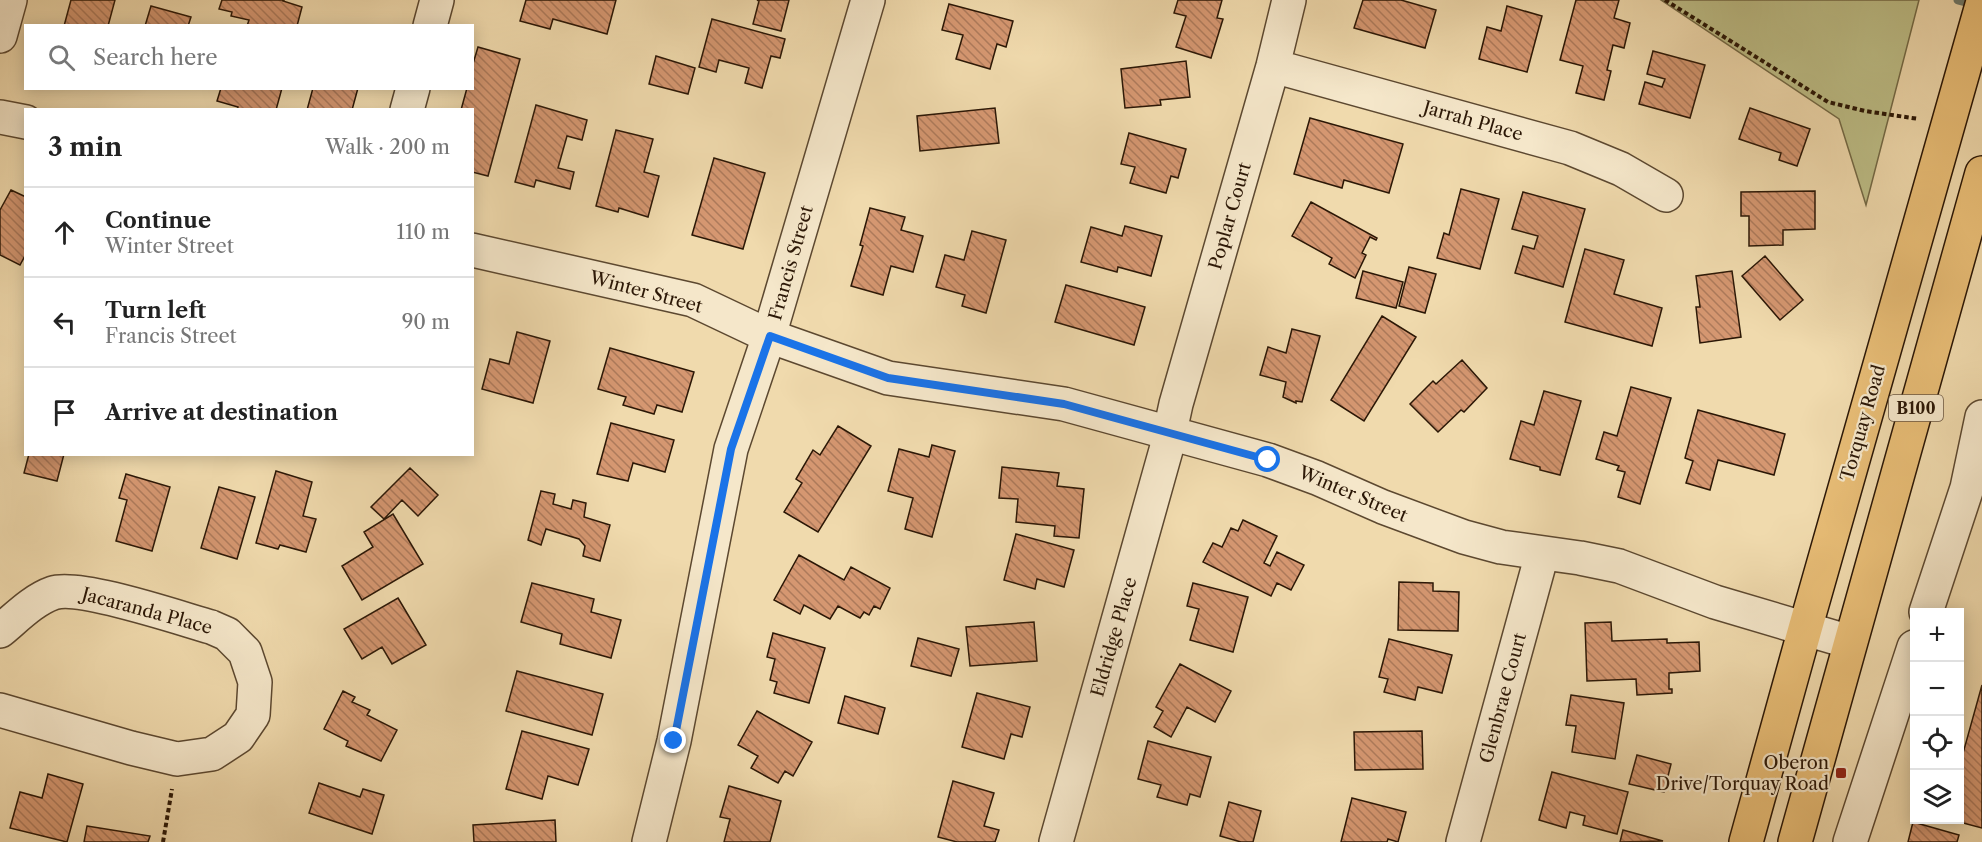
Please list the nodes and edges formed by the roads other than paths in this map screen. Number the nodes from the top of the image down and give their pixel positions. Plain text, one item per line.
1 (10, 0) edge
2 (437, 0) edge
3 (868, 0) edge
4 (1289, 0) edge
5 (1982, 5) edge
6 (431, 24) edge
7 (0, 36) edge
8 (1273, 66) junction
9 (412, 90) edge
10 (408, 108) edge
11 (0, 117) edge
12 (24, 122) edge
13 (1982, 173) edge
14 (1666, 195) dead end
15 (474, 250) edge
16 (770, 336) junction
17 (1982, 417) edge
18 (1170, 432) junction
19 (1542, 554) junction
20 (1927, 608) edge
21 (1805, 629) junction
22 (0, 631) edge
23 (1850, 642) junction
24 (1910, 659) edge
25 (0, 710) edge
26 (649, 842) edge
27 (1056, 842) edge
28 (1463, 842) edge
29 (1746, 842) edge
30 (1795, 842) edge
31 (1850, 842) edge

1 - 7 street
2 - 6 street
3 - 16 street, Francis Street
4 - 8 street, Poplar Court
5 - 21 main road, Torquay Road / B100
8 - 14 street, Jarrah Place
8 - 18 street, Poplar Court
9 - 10 street
11 - 12 street
13 - 23 main road, B100
15 - 16 street, Winter Street
16 - 18 street, Winter Street
16 - 26 street, Francis Street
17 - 20 street
18 - 19 street, Winter Street
18 - 27 street, Eldridge Place
19 - 21 street, Winter Street
19 - 28 street, Glenbrae Court
21 - 23 street, Winter Street
21 - 29 main road, Torquay Road / B100
22 - 25 street, Jacaranda Place
23 - 30 main road, B100
24 - 31 street

